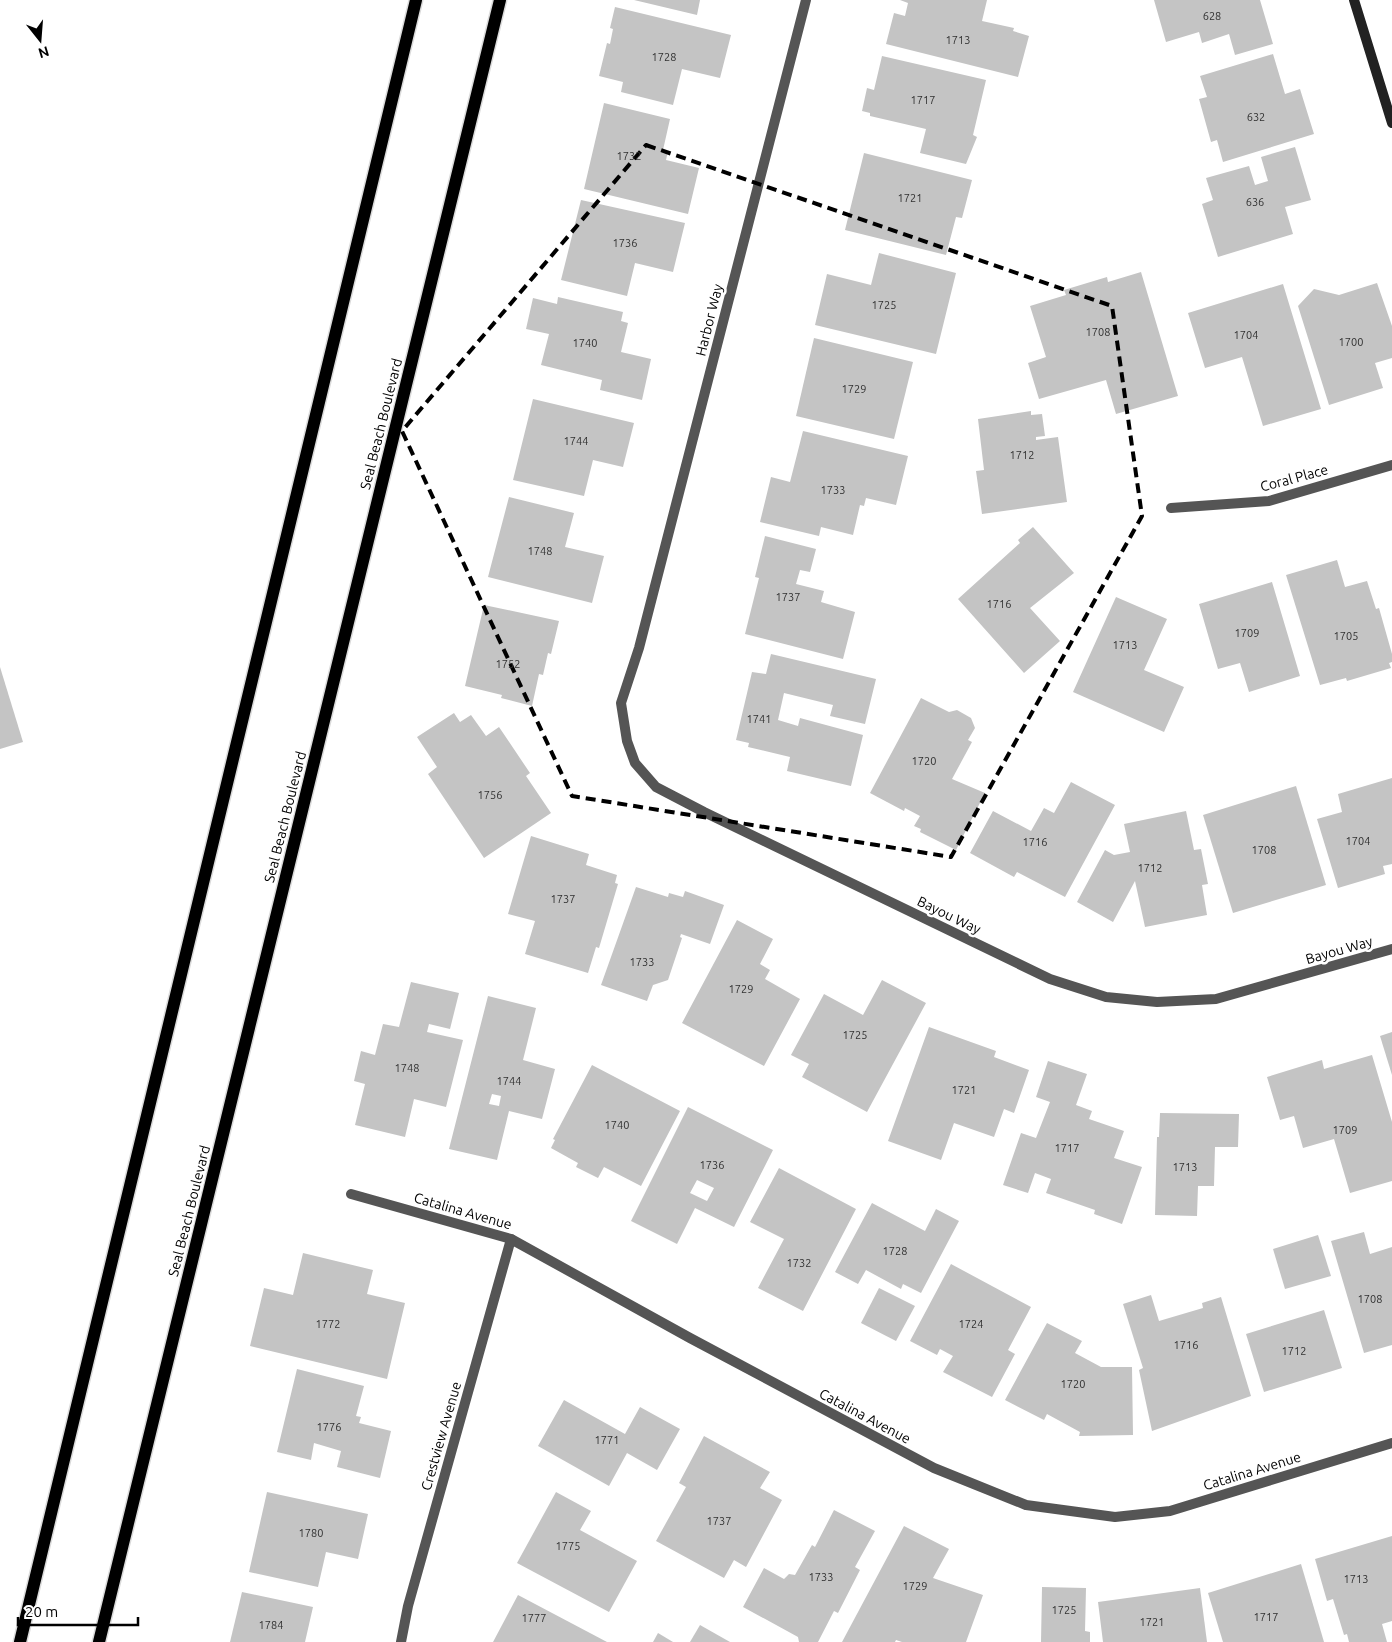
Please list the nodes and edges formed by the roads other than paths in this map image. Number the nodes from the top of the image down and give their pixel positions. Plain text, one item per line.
1 (416, 0) edge
2 (500, 0) edge
3 (806, 0) edge
4 (1354, 0) edge
5 (1392, 123) edge
6 (1392, 465) edge
7 (1171, 508) dead end
8 (639, 648) joint
9 (1392, 949) edge
10 (352, 1194) dead end
11 (511, 1239) junction
12 (1392, 1443) edge
13 (20, 1642) edge
14 (99, 1642) edge
15 (401, 1642) edge

1 - 13 main road
2 - 14 main road, Seal Beach Boulevard
3 - 8 street, Harbor Way
4 - 5 street
6 - 7 street, Coral Place
8 - 9 street, Bayou Way
10 - 11 street, Catalina Avenue
11 - 12 street, Catalina Avenue
11 - 15 street, Crestview Avenue

